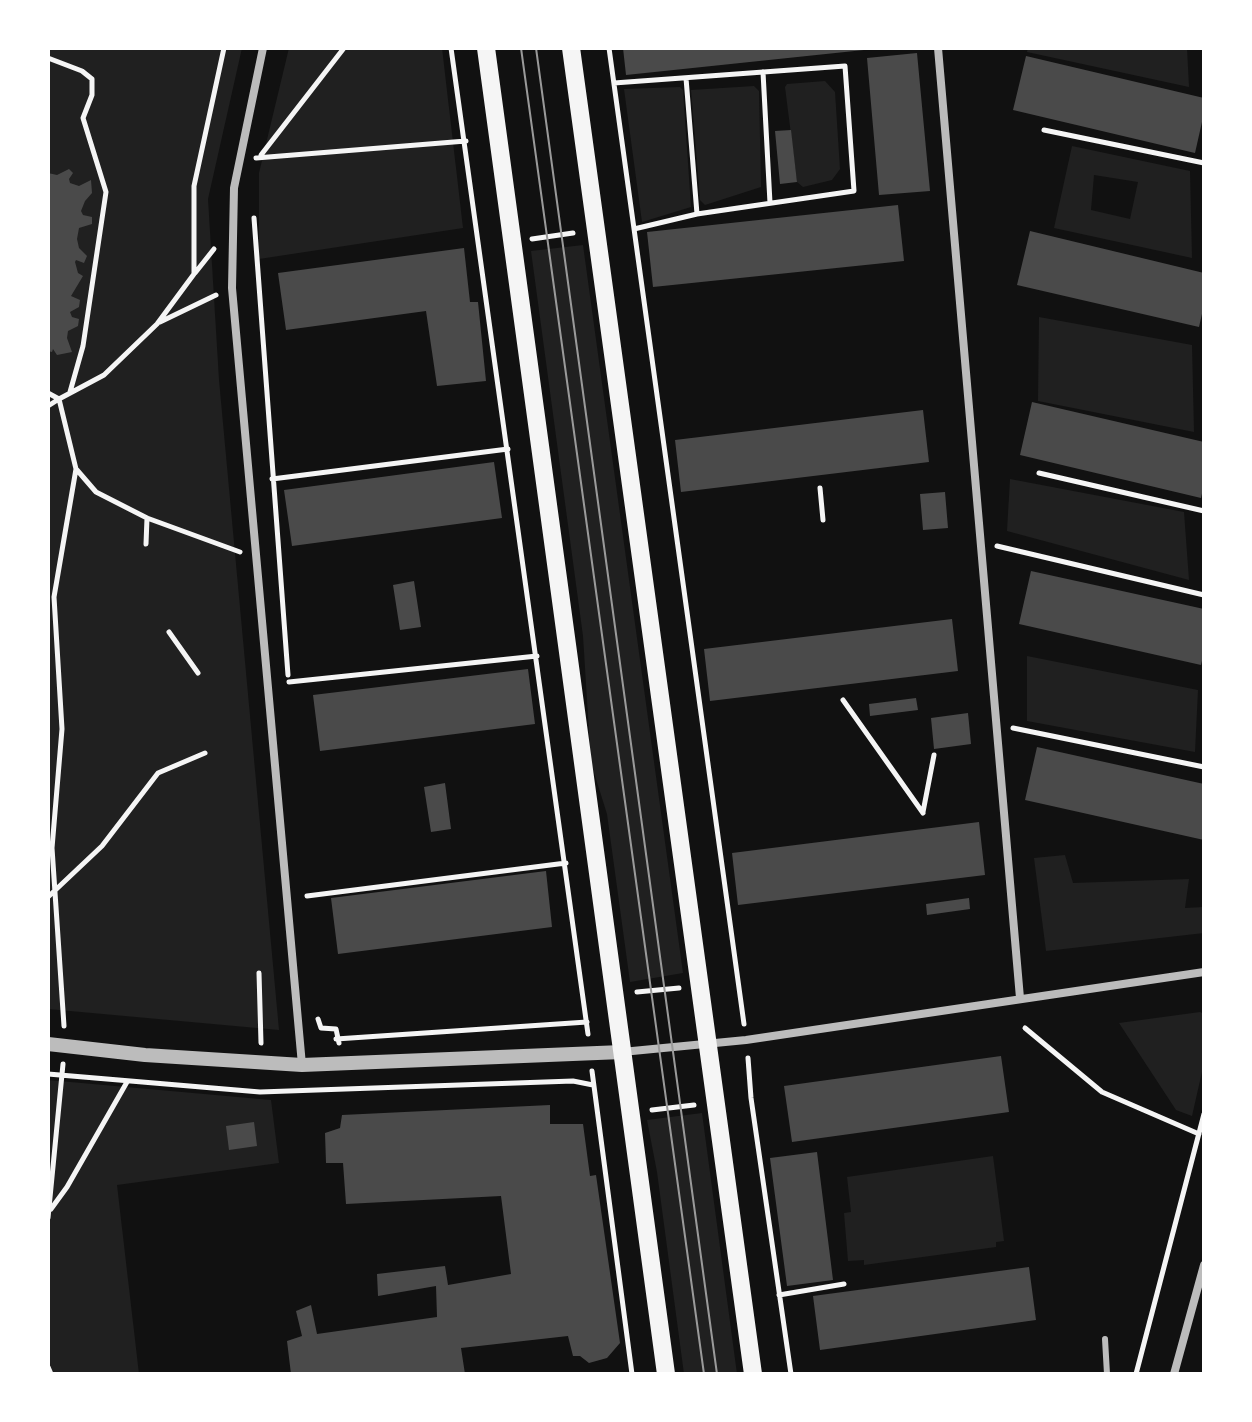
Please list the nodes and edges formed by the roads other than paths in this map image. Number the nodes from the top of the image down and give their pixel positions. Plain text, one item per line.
1 (263, 48) edge
2 (486, 48) edge
3 (571, 48) edge
4 (938, 48) edge
5 (1204, 972) edge
6 (1020, 998) junction
7 (48, 1044) edge
8 (707, 1044) junction
9 (622, 1052) junction
10 (302, 1065) junction
11 (1204, 1265) edge
12 (1105, 1339) dead end
13 (666, 1374) edge
14 (753, 1374) edge
15 (1107, 1374) edge
16 (1174, 1374) edge

1 - 10 street
2 - 9 main road
3 - 8 main road
4 - 6 street
5 - 6 street
6 - 8 street
7 - 10 street
8 - 9 street
8 - 14 main road
9 - 10 street
9 - 13 main road
11 - 16 street
12 - 15 lane

